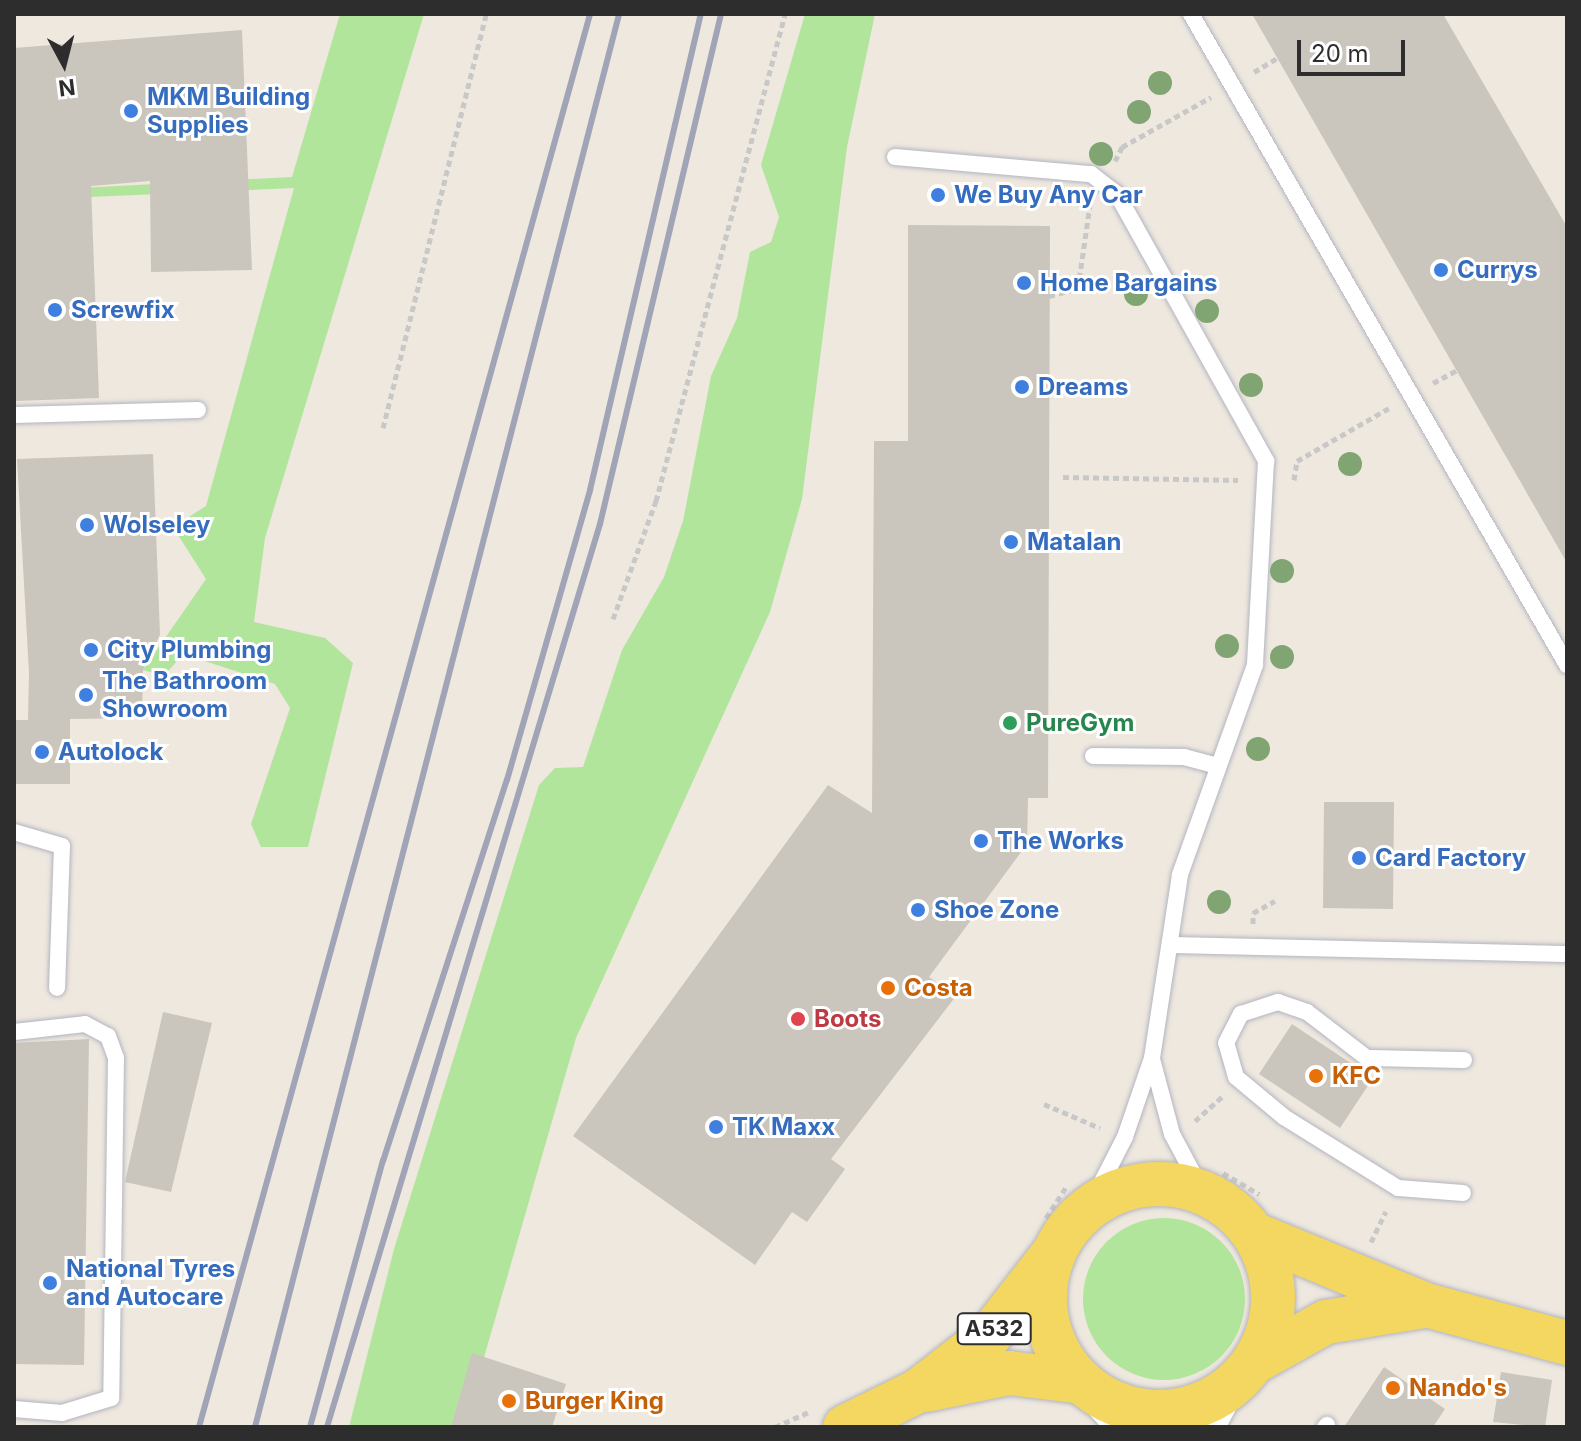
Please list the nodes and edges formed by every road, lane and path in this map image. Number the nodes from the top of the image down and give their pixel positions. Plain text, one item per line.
1 (486, 14) edge
2 (785, 14) edge
3 (1191, 14) edge
4 (1277, 58) dead end
5 (1232, 86) junction
6 (895, 157) dead end
7 (1103, 184) junction
8 (1049, 296) dead end
9 (198, 410) dead end
10 (14, 415) edge
11 (383, 428) dead end
12 (613, 619) dead end
13 (1567, 665) edge
14 (1093, 756) dead end
15 (1218, 766) junction
16 (14, 832) edge
17 (1170, 945) junction
18 (1567, 954) edge
19 (57, 988) dead end
20 (14, 1032) edge
21 (1152, 1058) junction
22 (1464, 1060) dead end
23 (1044, 1104) dead end
24 (1105, 1131) junction
25 (1172, 1134) junction
26 (1198, 1135) dead end
27 (1125, 1137) junction
28 (1096, 1144) dead end
29 (1208, 1176) junction
30 (1398, 1188) junction
31 (1463, 1193) dead end
32 (1078, 1196) junction
33 (1262, 1218) junction
34 (1045, 1241) junction
35 (1365, 1253) dead end
36 (1426, 1305) junction
37 (1567, 1343) edge
38 (1254, 1362) junction
39 (918, 1391) junction
40 (1104, 1402) edge
41 (1212, 1411) edge
42 (17, 1416) edge
43 (831, 1418) edge
44 (775, 1427) edge

1 - 11 path
2 - 12 path
3 - 5 lane
4 - 5 path
5 - 7 path
5 - 13 lane
6 - 7 lane
7 - 8 path
7 - 15 lane
9 - 10 lane
14 - 15 lane
15 - 17 lane
16 - 19 lane
17 - 18 lane
17 - 21 lane
20 - 42 lane
21 - 25 lane
21 - 27 lane
22 - 30 lane
23 - 24 path
24 - 27 path
24 - 28 path
25 - 26 path
25 - 29 lane
27 - 32 lane
29 - 32 main road
29 - 33 main road
29 - 33 path
30 - 31 lane
30 - 35 path
32 - 34 main road
32 - 34 path
33 - 36 main road
33 - 38 main road
34 - 39 main road, A532
34 - 40 main road
36 - 37 main road
36 - 38 main road
38 - 41 main road
39 - 40 main road, A532
39 - 43 main road, A532
40 - 41 main road
43 - 44 path

